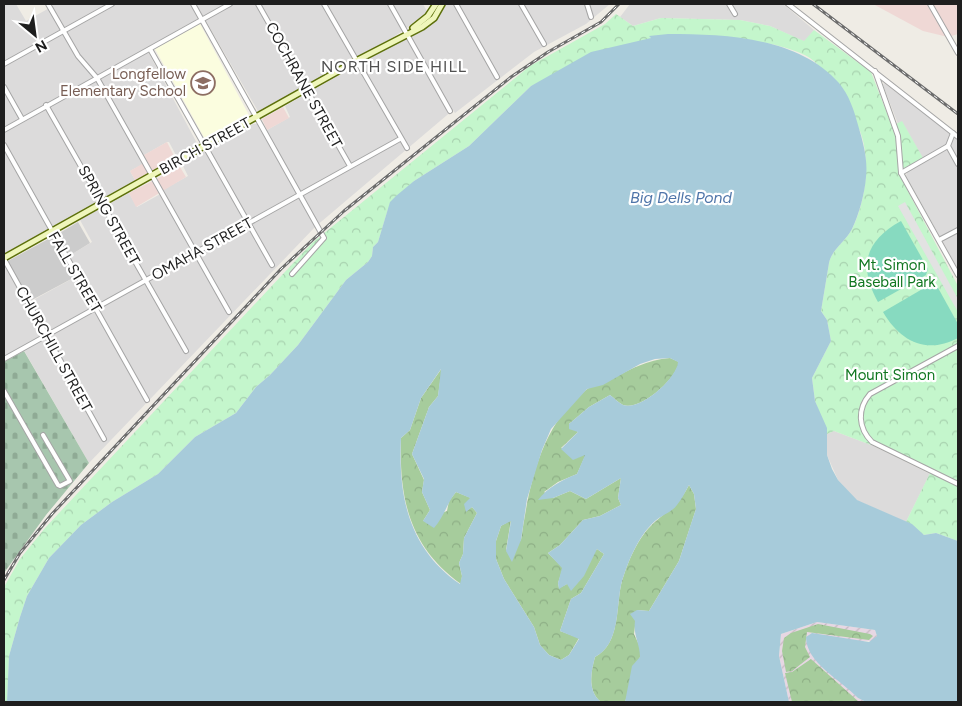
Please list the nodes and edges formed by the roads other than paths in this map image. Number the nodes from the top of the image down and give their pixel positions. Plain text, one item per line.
1 (48, 4) edge
2 (112, 4) edge
3 (193, 4) edge
4 (230, 4) edge
5 (258, 4) edge
6 (324, 4) edge
7 (390, 4) edge
8 (436, 4) edge
9 (442, 4) edge
10 (450, 4) edge
11 (456, 4) edge
12 (521, 4) edge
13 (586, 4) edge
14 (729, 4) edge
15 (788, 4) edge
16 (930, 4) edge
17 (735, 14) dead end
18 (591, 17) dead end
19 (202, 20) junction
20 (63, 31) junction
21 (406, 33) junction
22 (544, 44) dead end
23 (150, 49) junction
24 (958, 53) edge
25 (356, 61) junction
26 (4, 64) edge
27 (875, 71) junction
28 (497, 77) dead end
29 (97, 78) junction
30 (4, 86) edge
31 (306, 89) junction
32 (46, 105) junction
33 (450, 111) dead end
34 (256, 118) junction
35 (22, 119) junction
36 (4, 130) edge
37 (953, 133) junction
38 (958, 137) edge
39 (400, 139) junction
40 (4, 145) edge
41 (948, 146) junction
42 (205, 147) junction
43 (407, 148) dead end
44 (958, 164) edge
45 (350, 166) junction
46 (901, 173) junction
47 (152, 175) junction
48 (300, 195) junction
49 (102, 203) junction
50 (248, 224) junction
51 (958, 230) edge
52 (52, 231) junction
53 (939, 240) junction
54 (196, 253) junction
55 (4, 258) edge
56 (272, 266) dead end
57 (292, 274) dead end
58 (958, 275) edge
59 (146, 280) junction
60 (96, 308) junction
61 (229, 312) dead end
62 (46, 336) junction
63 (958, 346) edge
64 (186, 351) dead end
65 (4, 359) edge
66 (4, 391) edge
67 (147, 400) dead end
68 (44, 435) dead end
69 (104, 439) dead end
70 (958, 484) edge

1 - 20 street
2 - 20 street
3 - 19 street
4 - 19 street
5 - 31 street, COCHRANE STREET
6 - 25 street
7 - 21 street
8 - 21 main road, BIRCH STREET
9 - 21 main road, BIRCH STREET
10 - 11 street
11 - 28 street
12 - 22 street
13 - 18 street
14 - 17 street
15 - 27 street
16 - 24 street
19 - 23 street
19 - 34 street
20 - 26 street
20 - 29 street
21 - 25 main road, BIRCH STREET
21 - 33 street
23 - 29 street
23 - 42 street
25 - 31 main road, BIRCH STREET
25 - 39 street
27 - 37 street
27 - 46 street
29 - 32 street
29 - 47 street
30 - 35 street
31 - 34 main road, BIRCH STREET
31 - 45 street, COCHRANE STREET
32 - 35 street
32 - 49 street, SPRING STREET
34 - 42 main road, BIRCH STREET
34 - 48 street
35 - 36 street
37 - 38 street
37 - 41 street
39 - 43 street
39 - 45 street, OMAHA STREET
40 - 52 street, FALL STREET
41 - 44 street
41 - 46 street
42 - 47 main road, BIRCH STREET
42 - 50 street
45 - 48 street, OMAHA STREET
46 - 53 street
47 - 49 main road, BIRCH STREET
47 - 54 street
48 - 50 street, OMAHA STREET
48 - 57 street
49 - 52 main road, BIRCH STREET
49 - 59 street, SPRING STREET
50 - 54 street, OMAHA STREET
50 - 56 street
51 - 53 street
52 - 55 main road, BIRCH STREET
52 - 60 street, FALL STREET
53 - 58 street
54 - 59 street, OMAHA STREET
54 - 61 street
55 - 62 street, CHURCHILL STREET
59 - 60 street, OMAHA STREET
59 - 64 street, SPRING STREET
60 - 62 street, OMAHA STREET
60 - 67 street, FALL STREET
62 - 65 street, OMAHA STREET
62 - 69 street, CHURCHILL STREET
63 - 70 street
66 - 68 street

